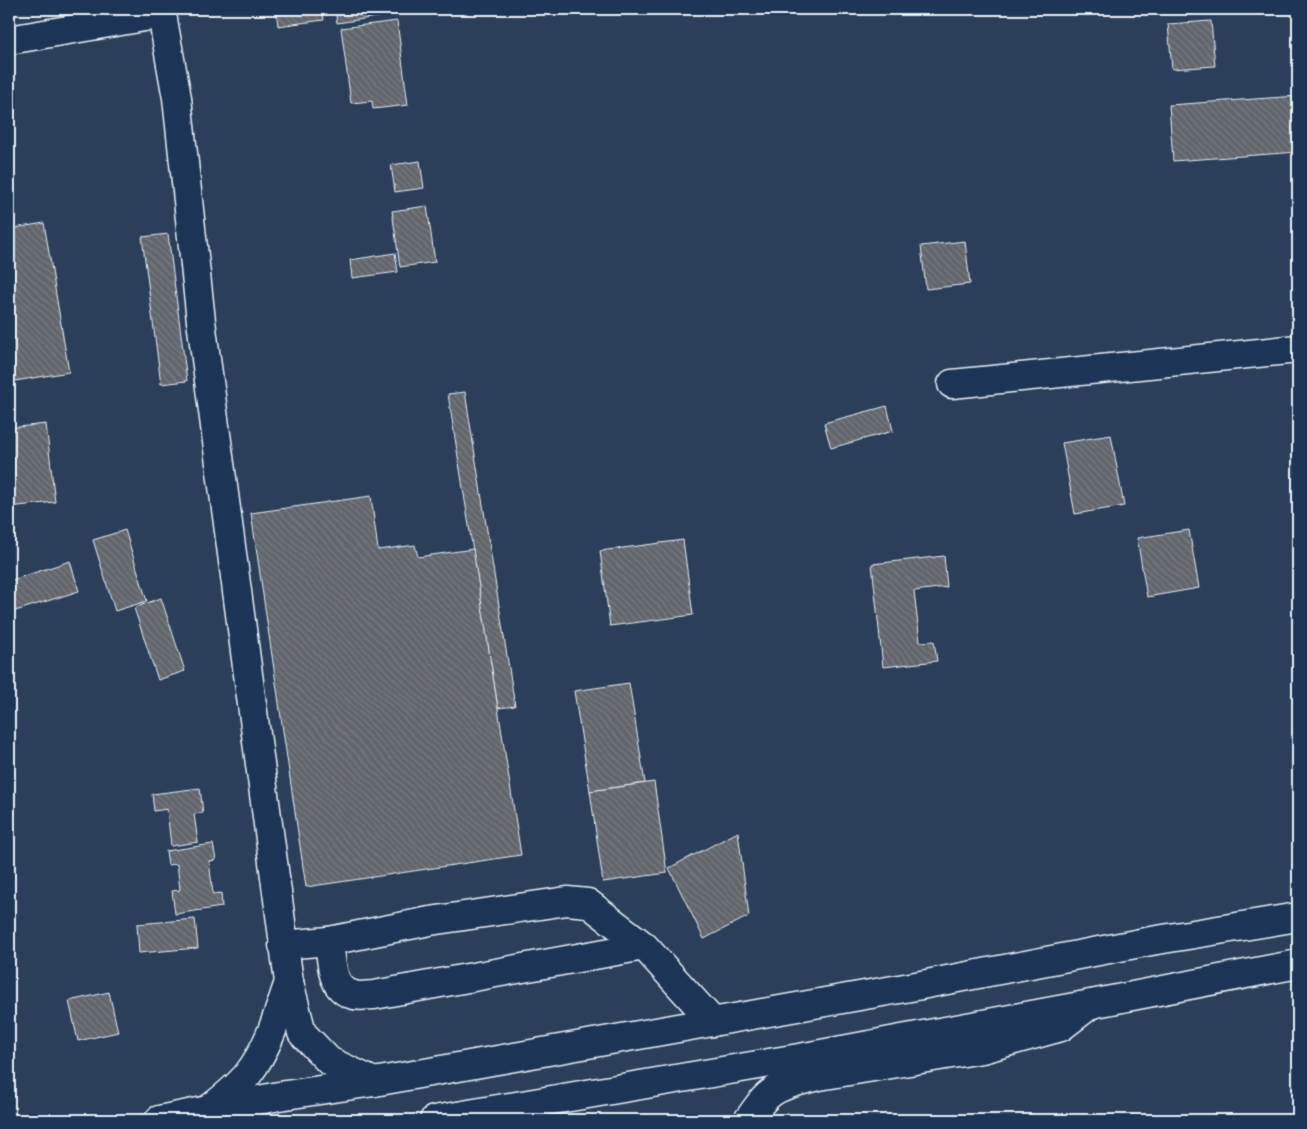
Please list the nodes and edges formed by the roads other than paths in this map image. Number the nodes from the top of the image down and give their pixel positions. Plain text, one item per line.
1 (162, 12) edge
2 (9, 40) edge
3 (1298, 349) edge
4 (952, 384) dead end
5 (1298, 917) edge
6 (329, 941) junction
7 (283, 945) junction
8 (644, 946) junction
9 (1298, 964) edge
10 (289, 982) junction
11 (1091, 1004) junction
12 (713, 1022) junction
13 (374, 1082) junction
14 (207, 1111) junction
15 (159, 1120) edge
16 (434, 1120) edge
17 (748, 1120) edge

1 - 2 main road
1 - 7 main road
3 - 4 main road
5 - 12 main road
6 - 7 main road
6 - 8 main road
6 - 8 main road
7 - 10 main road
8 - 12 main road
9 - 11 main road
10 - 13 main road
10 - 14 main road
11 - 16 main road
11 - 17 main road
12 - 13 main road
13 - 14 main road
14 - 15 main road

